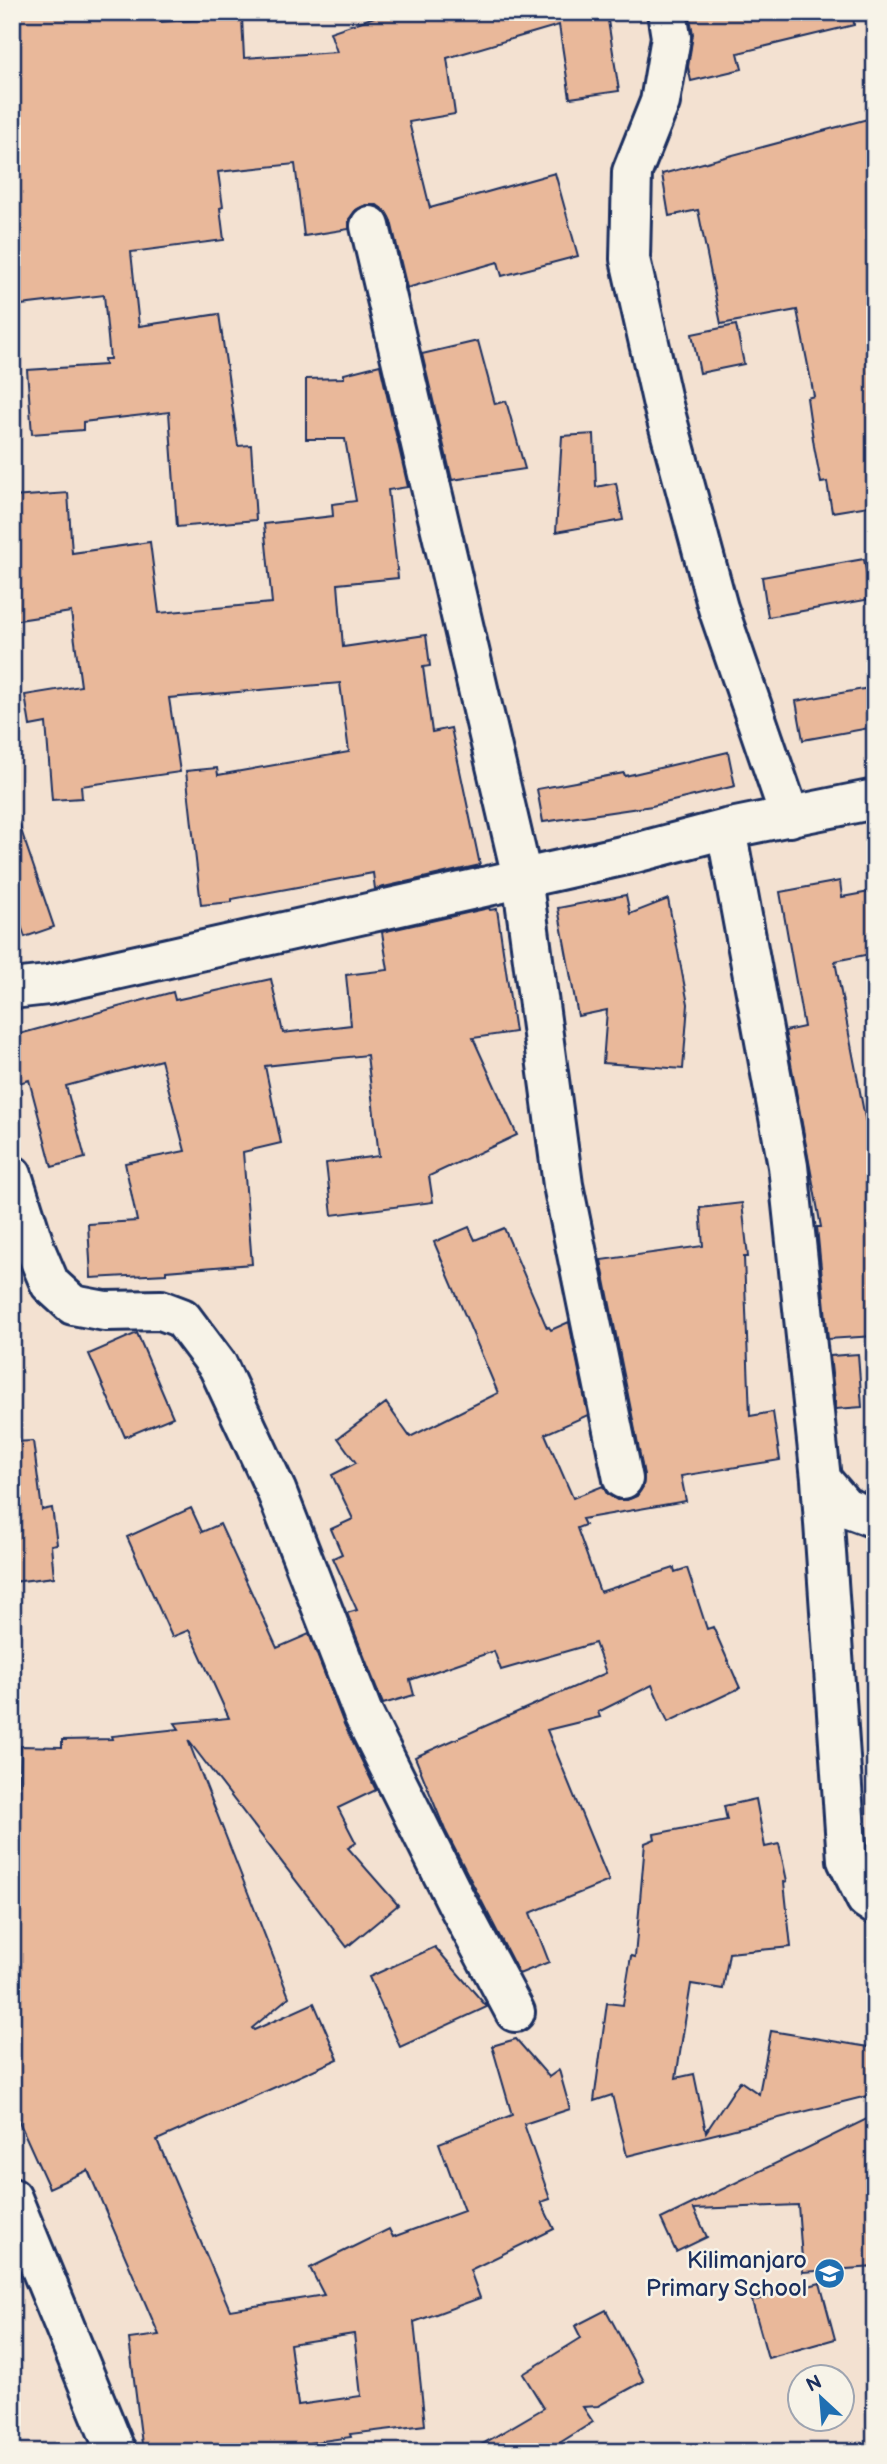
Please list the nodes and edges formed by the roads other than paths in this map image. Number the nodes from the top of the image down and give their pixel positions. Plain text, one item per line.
1 (667, 12) edge
2 (370, 226) dead end
3 (875, 799) edge
4 (790, 817) junction
5 (726, 829) junction
6 (522, 877) junction
7 (12, 989) edge
8 (12, 1175) edge
9 (623, 1479) dead end
10 (821, 1479) junction
11 (875, 1518) edge
12 (875, 1905) edge
13 (516, 2012) dead end
14 (12, 2198) edge
15 (116, 2452) edge

1 - 4 street
2 - 6 street
3 - 4 street
4 - 5 street
5 - 6 street
5 - 10 street
6 - 7 street
6 - 9 street
8 - 13 street
10 - 11 street
10 - 12 street
14 - 15 street

